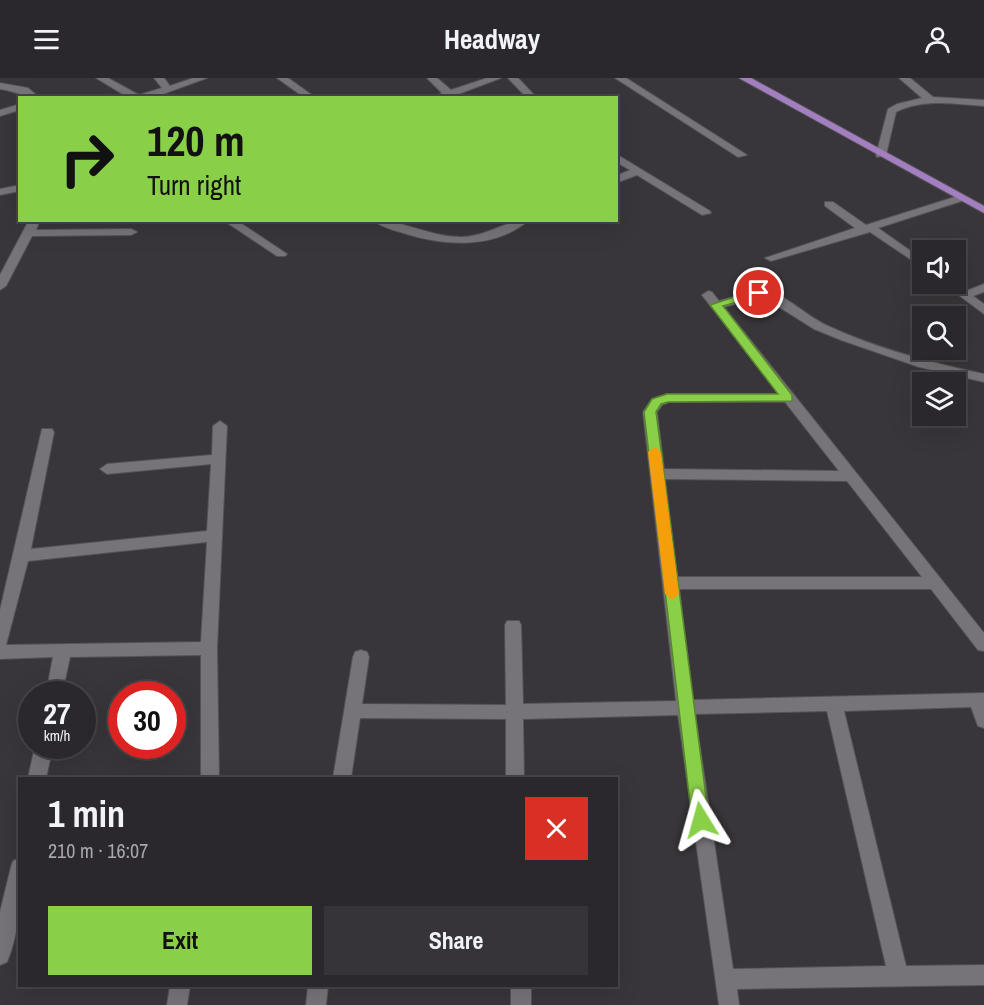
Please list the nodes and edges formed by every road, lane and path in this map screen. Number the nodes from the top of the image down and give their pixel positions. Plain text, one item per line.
1 (101, 78) edge
2 (159, 78) edge
3 (202, 78) edge
4 (282, 78) edge
5 (432, 78) edge
6 (496, 78) edge
7 (513, 78) edge
8 (620, 78) edge
9 (744, 78) edge
10 (904, 78) edge
11 (0, 86) edge
12 (168, 90) junction
13 (449, 94) junction
14 (34, 96) edge
15 (135, 96) edge
16 (146, 96) edge
17 (309, 96) edge
18 (443, 96) edge
19 (531, 96) edge
20 (933, 102) junction
21 (984, 103) edge
22 (18, 108) edge
23 (0, 113) edge
24 (742, 155) dead end
25 (881, 155) junction
26 (618, 158) edge
27 (637, 171) junction
28 (618, 179) edge
29 (18, 188) edge
30 (0, 192) edge
31 (961, 198) junction
32 (829, 204) dead end
33 (984, 210) edge
34 (706, 213) dead end
35 (34, 222) edge
36 (231, 222) edge
37 (383, 222) edge
38 (508, 223) edge
39 (869, 229) junction
40 (131, 232) dead end
41 (28, 233) junction
42 (281, 254) dead end
43 (912, 257) edge
44 (771, 258) dead end
45 (0, 286) edge
46 (984, 288) edge
47 (965, 295) joint
48 (984, 310) edge
49 (984, 378) edge
50 (788, 398) junction
51 (220, 426) dead end
52 (46, 432) dead end
53 (219, 459) junction
54 (107, 470) dead end
55 (657, 474) junction
56 (849, 476) junction
57 (215, 536) junction
58 (22, 556) junction
59 (670, 583) junction
60 (934, 583) junction
61 (513, 625) dead end
62 (0, 641) edge
63 (984, 645) edge
64 (209, 648) junction
65 (63, 651) junction
66 (0, 652) edge
67 (361, 657) dead end
68 (57, 681) edge
69 (980, 700) edge
70 (834, 705) junction
71 (686, 708) junction
72 (352, 711) junction
73 (514, 712) junction
74 (984, 721) edge
75 (41, 759) edge
76 (37, 777) edge
77 (210, 777) edge
78 (342, 777) edge
79 (514, 777) edge
80 (18, 876) edge
81 (0, 955) edge
82 (984, 975) edge
83 (898, 976) junction
84 (724, 979) junction
85 (180, 987) edge
86 (318, 987) edge
87 (521, 987) edge
88 (177, 1005) edge
89 (316, 1005) edge
90 (521, 1005) edge
91 (729, 1005) edge

1 - 15 street
2 - 12 street
3 - 12 street
4 - 17 street
5 - 13 street
6 - 13 street
7 - 19 street
8 - 24 street
9 - 25 main road
10 - 20 street
11 - 14 street
12 - 16 street
13 - 18 street
20 - 21 street
20 - 25 street
22 - 23 street
25 - 31 main road
26 - 27 street
27 - 28 street
27 - 34 street
29 - 30 street
31 - 33 main road
31 - 39 street
32 - 39 street
35 - 41 street
36 - 42 street
37 - 38 street
39 - 43 street
39 - 44 street
40 - 41 street
41 - 45 street
46 - 47 street
47 - 48 street
49 - 50 street
50 - 55 street
50 - 56 street
51 - 53 street
52 - 58 street
53 - 54 street
53 - 57 street
55 - 56 street
55 - 59 street
56 - 60 street
57 - 58 street
57 - 64 street
58 - 62 street
59 - 60 street
59 - 71 street
60 - 63 street
61 - 73 street
64 - 65 street
64 - 77 street
65 - 66 street
65 - 68 street
67 - 72 street
69 - 70 street
69 - 74 street
70 - 71 street
70 - 83 street
71 - 73 street
71 - 84 street
72 - 73 street
72 - 78 street
73 - 79 street
75 - 76 street
80 - 81 street
82 - 83 street
83 - 84 street
84 - 91 street
85 - 88 street
86 - 89 street
87 - 90 street

